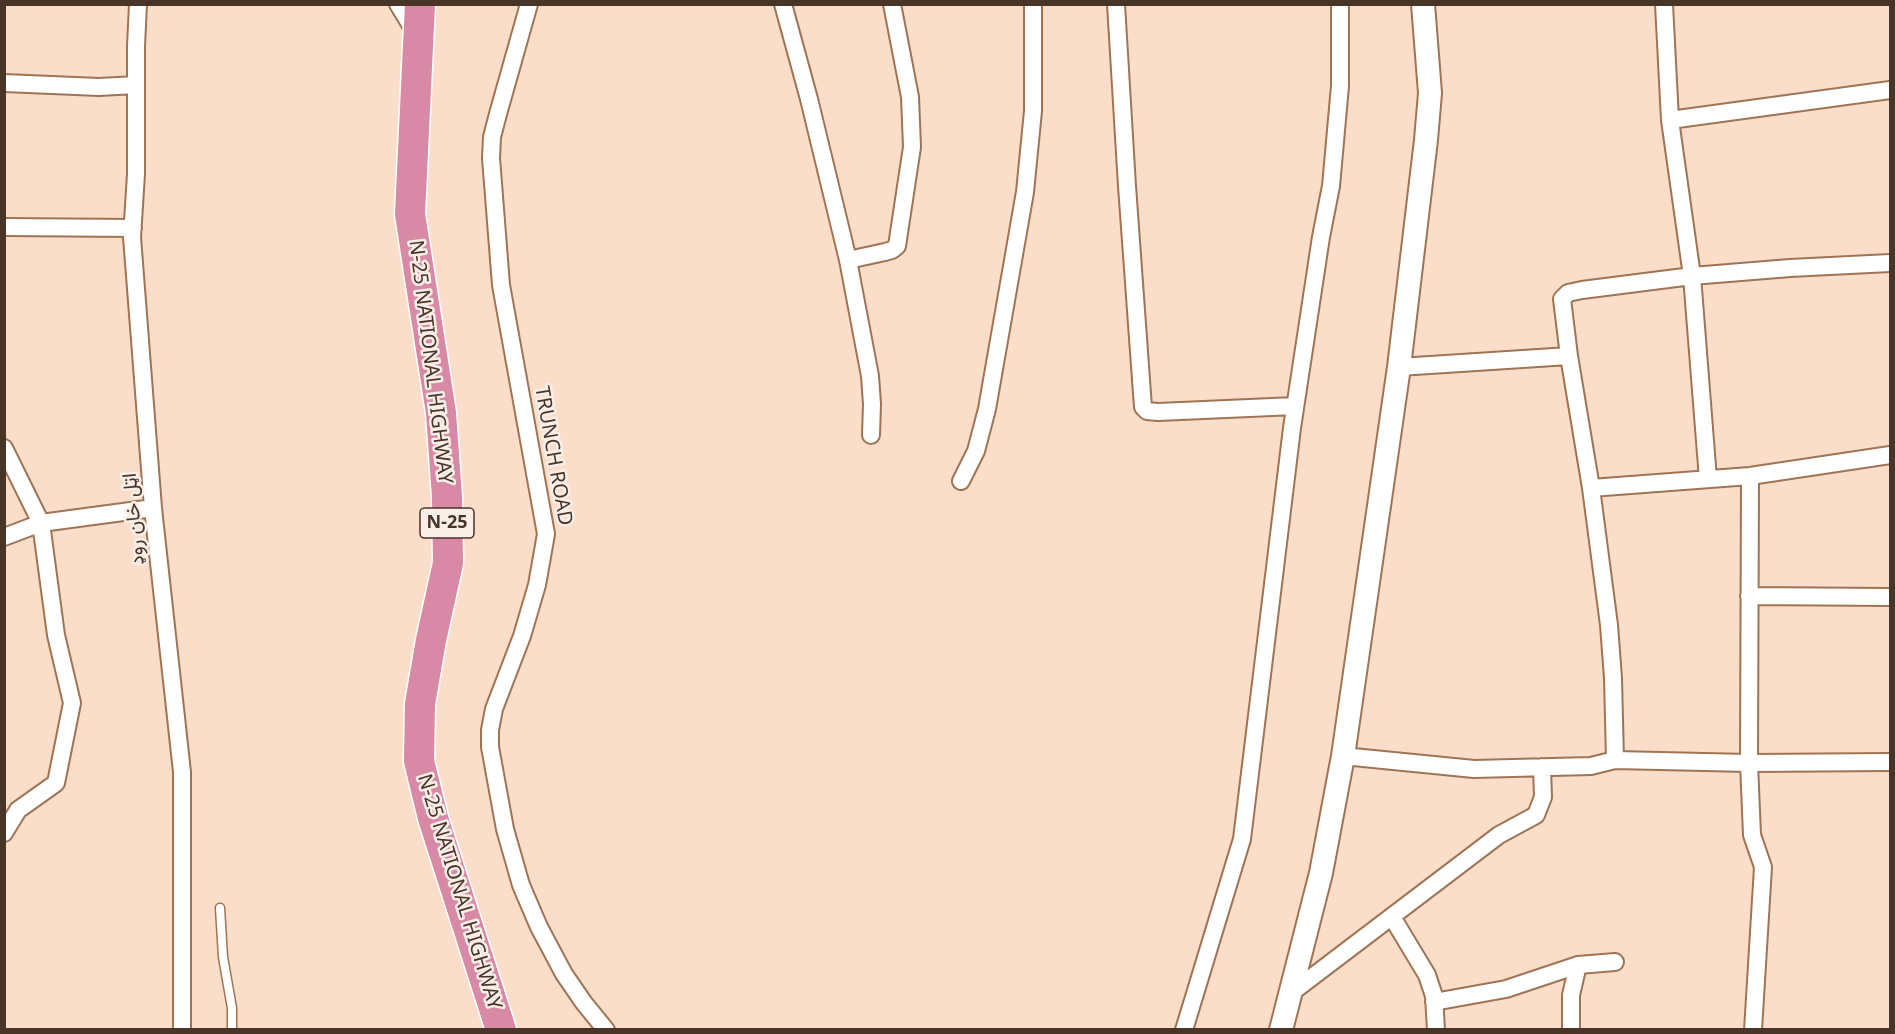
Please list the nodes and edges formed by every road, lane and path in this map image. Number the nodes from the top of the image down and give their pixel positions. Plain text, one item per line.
1 (138, 4) edge
2 (398, 4) edge
3 (420, 4) edge
4 (530, 4) edge
5 (783, 4) edge
6 (892, 4) edge
7 (1033, 4) edge
8 (1116, 4) edge
9 (1340, 4) edge
10 (1423, 4) edge
11 (1664, 4) edge
12 (418, 38) junction
13 (4, 83) edge
14 (136, 85) junction
15 (1890, 90) edge
16 (1670, 120) junction
17 (4, 227) edge
18 (133, 228) junction
19 (848, 260) junction
20 (1890, 263) edge
21 (1692, 276) junction
22 (1569, 356) junction
23 (1399, 367) junction
24 (1295, 406) junction
25 (872, 435) dead end
26 (4, 448) edge
27 (1890, 455) edge
28 (1750, 476) junction
29 (1708, 479) junction
30 (961, 481) dead end
31 (1591, 488) junction
32 (153, 508) junction
33 (41, 523) junction
34 (4, 537) edge
35 (1749, 596) junction
36 (1890, 597) edge
37 (1343, 756) junction
38 (1615, 760) junction
39 (1890, 762) edge
40 (1749, 763) junction
41 (1542, 767) junction
42 (4, 833) edge
43 (220, 908) dead end
44 (1392, 916) junction
45 (1615, 962) dead end
46 (1578, 966) junction
47 (1291, 993) junction
48 (1434, 1002) junction
49 (182, 1029) edge
50 (232, 1029) edge
51 (501, 1029) edge
52 (606, 1029) edge
53 (1184, 1029) edge
54 (1281, 1029) edge
55 (1436, 1029) edge
56 (1572, 1029) edge
57 (1753, 1029) edge

1 - 14 street, اټل خان روډ
2 - 12 street
3 - 12 highway, N-25 NATIONAL HIGHWAY / N-25
4 - 52 street, TRUNCH ROAD
5 - 19 street
6 - 19 street
7 - 30 street
8 - 24 street
9 - 24 street
10 - 23 street
11 - 16 street
12 - 51 highway, N-25 NATIONAL HIGHWAY / N-25
13 - 14 street
14 - 18 street, اټل خان روډ
15 - 16 street
16 - 21 street
17 - 18 street
18 - 32 street, اټل خان روډ
19 - 25 street
20 - 21 street
21 - 22 street
21 - 29 street
22 - 23 street
22 - 31 street
23 - 37 street
24 - 53 street
26 - 33 street
27 - 28 street
28 - 29 street
28 - 35 street
29 - 31 street
31 - 38 street
32 - 33 street
32 - 49 street, اټل خان روډ
33 - 34 street
33 - 42 street
35 - 36 street
35 - 40 street
37 - 41 street
37 - 47 street
38 - 40 street
38 - 41 street
39 - 40 street
40 - 57 street
41 - 44 street
43 - 50 lane
44 - 47 street
44 - 48 street
45 - 46 street
46 - 48 street
46 - 56 street
47 - 54 street
48 - 55 street

